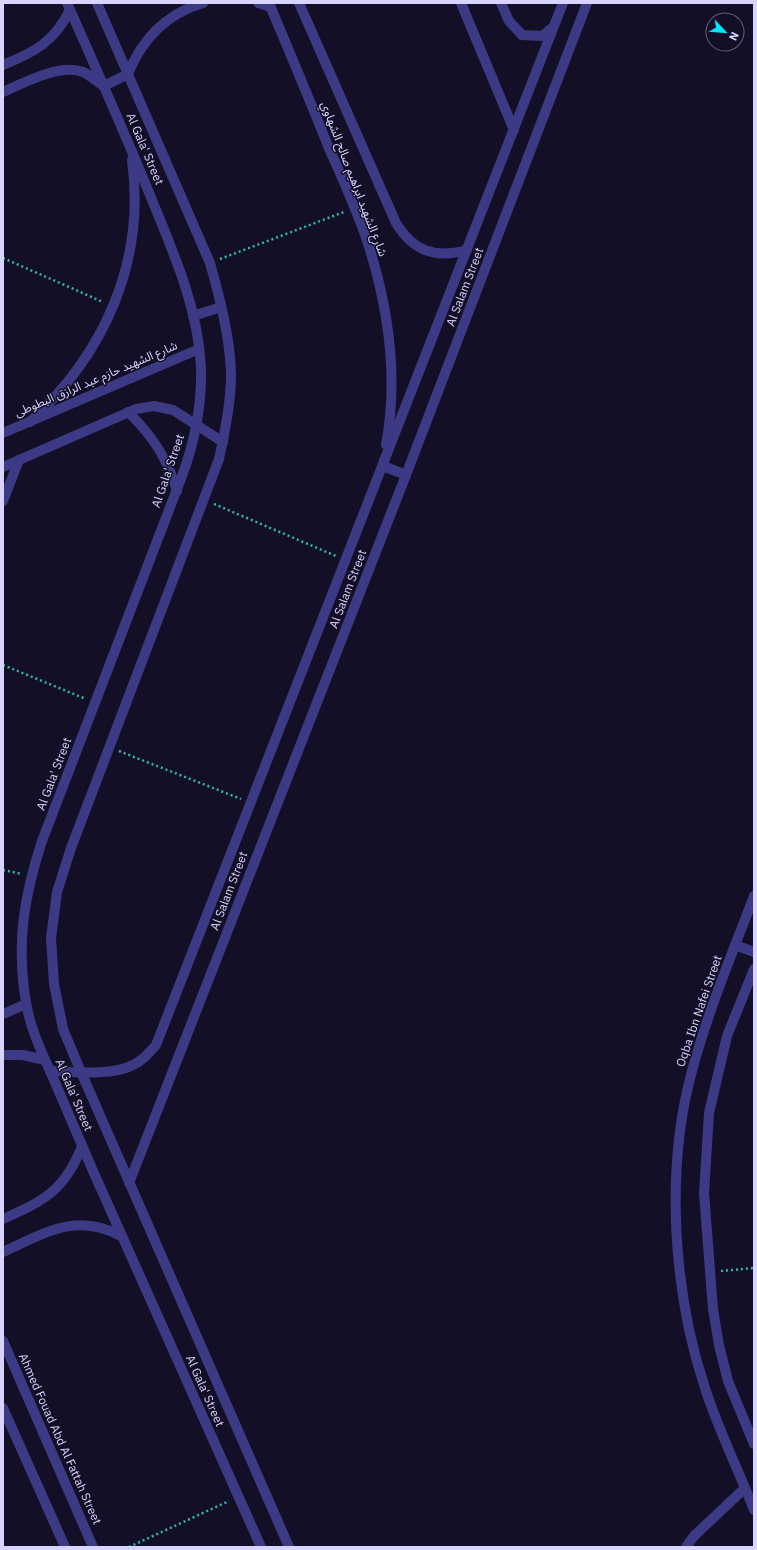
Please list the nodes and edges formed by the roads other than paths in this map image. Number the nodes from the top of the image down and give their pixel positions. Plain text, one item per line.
1 (97, 3) edge
2 (203, 3) edge
3 (258, 3) edge
4 (299, 3) edge
5 (461, 3) edge
6 (501, 3) edge
7 (563, 3) edge
8 (587, 3) edge
9 (270, 5) edge
10 (69, 6) edge
11 (553, 28) junction
12 (3, 65) edge
13 (128, 74) junction
14 (104, 86) junction
15 (3, 92) edge
16 (514, 130) junction
17 (130, 144) junction
18 (467, 250) junction
19 (222, 307) junction
20 (193, 316) junction
21 (199, 348) junction
22 (128, 412) junction
23 (30, 422) junction
24 (197, 426) junction
25 (3, 433) edge
26 (223, 442) junction
27 (19, 460) junction
28 (383, 466) junction
29 (3, 467) edge
30 (406, 475) junction
31 (177, 491) junction
32 (3, 501) edge
33 (754, 896) edge
34 (735, 945) junction
35 (754, 952) edge
36 (754, 969) edge
37 (26, 1004) junction
38 (3, 1014) edge
39 (3, 1055) edge
40 (45, 1060) junction
41 (50, 1071) junction
42 (81, 1072) junction
43 (82, 1146) junction
44 (129, 1183) junction
45 (3, 1220) edge
46 (122, 1236) junction
47 (3, 1252) edge
48 (3, 1341) edge
49 (3, 1408) edge
50 (3, 1431) edge
51 (14, 1433) junction
52 (754, 1444) edge
53 (745, 1488) junction
54 (754, 1510) edge
55 (65, 1547) edge
56 (93, 1547) edge
57 (261, 1547) edge
58 (289, 1547) edge
59 (686, 1547) edge

1 - 13 street, Al Gala' Street
2 - 13 street
3 - 9 street
4 - 18 street, شارع الشهيد ابراهيم صالح الشهاوي
5 - 16 street
6 - 11 street
7 - 11 street, Al Salam Street
8 - 30 street, Al Salam Street
9 - 28 street, شارع الشهيد ابراهيم صالح الشهاوي
10 - 12 street
10 - 14 street, Al Gala' Street
11 - 16 street, Al Salam Street
13 - 14 street
13 - 19 street, Al Gala' Street
14 - 15 street
14 - 17 street, Al Gala' Street
16 - 18 street, Al Salam Street
17 - 20 street, Al Gala' Street
17 - 23 street
18 - 28 street, Al Salam Street
19 - 20 street
19 - 26 street, Al Gala' Street
20 - 21 street, Al Gala' Street
21 - 23 street, شارع الشهيد حازم عبد الرازق البطوطى
21 - 24 street, Al Gala' Street
22 - 24 street
22 - 27 street
22 - 31 street
23 - 25 street, شارع الشهيد حازم عبد الرازق البطوطى
24 - 26 street
24 - 31 street, Al Gala' Street
26 - 42 street, Al Gala' Street
27 - 29 street
27 - 32 street
28 - 30 street
28 - 42 street, Al Salam Street
30 - 44 street, Al Salam Street
31 - 37 street, Al Gala' Street
33 - 34 street, Oqba Ibn Nafei Street
34 - 35 street
34 - 53 street, Oqba Ibn Nafei Street
36 - 52 street
37 - 38 street
37 - 40 street, Al Gala' Street
39 - 40 street
40 - 41 street, Al Gala' Street
41 - 42 street, Al Salam Street
41 - 43 street, Al Gala' Street
42 - 44 street, Al Gala' Street
43 - 45 street
43 - 46 street, Al Gala' Street
44 - 58 street, Al Gala' Street
46 - 47 street
46 - 57 street, Al Gala' Street
48 - 56 street, Ahmed Fouad Abd Al Fattah Street
49 - 51 street
50 - 51 street
51 - 55 street
53 - 54 street, Oqba Ibn Nafei Street
53 - 59 street

